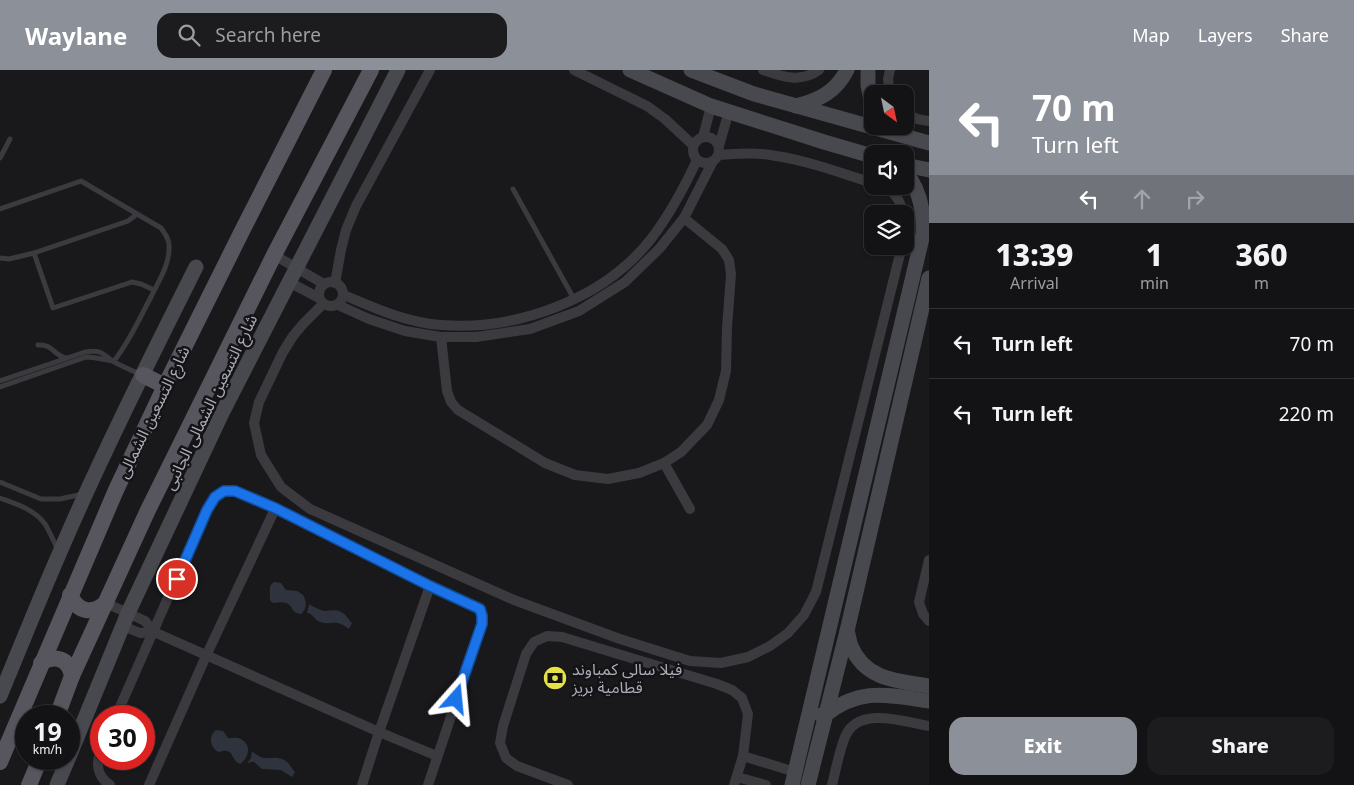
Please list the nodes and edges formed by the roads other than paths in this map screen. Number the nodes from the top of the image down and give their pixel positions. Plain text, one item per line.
1 (324, 70) edge
2 (371, 70) edge
3 (398, 70) edge
4 (430, 70) edge
5 (574, 70) edge
6 (630, 70) edge
7 (691, 70) edge
8 (764, 70) edge
9 (819, 70) edge
10 (847, 70) edge
11 (868, 70) edge
12 (890, 70) edge
13 (706, 76) junction
14 (868, 85) edge
15 (889, 85) edge
16 (754, 94) junction
17 (706, 103) junction
18 (796, 106) junction
19 (729, 111) junction
20 (746, 116) junction
21 (914, 118) edge
22 (929, 121) edge
23 (864, 123) edge
24 (906, 135) edge
25 (703, 137) junction
26 (10, 140) dead end
27 (929, 143) edge
28 (693, 145) junction
29 (717, 154) junction
30 (864, 154) edge
31 (0, 158) edge
32 (697, 160) junction
33 (914, 167) edge
34 (929, 170) edge
35 (864, 180) edge
36 (914, 187) edge
37 (513, 189) dead end
38 (0, 209) edge
39 (137, 214) junction
40 (684, 218) junction
41 (926, 223) edge
42 (34, 253) junction
43 (274, 255) junction
44 (900, 255) edge
45 (0, 258) edge
46 (196, 267) dead end
47 (296, 267) junction
48 (929, 278) edge
49 (289, 282) junction
50 (335, 283) junction
51 (324, 284) junction
52 (154, 290) junction
53 (344, 295) junction
54 (574, 299) junction
55 (321, 301) junction
56 (338, 305) junction
57 (440, 338) junction
58 (38, 345) dead end
59 (67, 358) junction
60 (114, 362) junction
61 (143, 375) junction
62 (0, 382) edge
63 (165, 386) junction
64 (0, 387) edge
65 (664, 463) junction
66 (0, 482) edge
67 (86, 493) junction
68 (0, 498) edge
69 (275, 508) junction
70 (690, 509) dead end
71 (59, 552) junction
72 (929, 560) edge
73 (430, 586) junction
74 (70, 595) junction
75 (106, 603) junction
76 (126, 620) junction
77 (929, 621) edge
78 (830, 625) junction
79 (847, 631) junction
80 (154, 632) junction
81 (206, 656) junction
82 (41, 663) junction
83 (72, 676) junction
84 (929, 686) edge
85 (0, 696) edge
86 (929, 701) edge
87 (61, 705) edge
88 (121, 705) edge
89 (809, 712) junction
90 (825, 716) junction
91 (929, 726) edge
92 (80, 729) edge
93 (378, 732) junction
94 (437, 756) junction
95 (743, 756) junction
96 (0, 762) edge
97 (36, 770) edge
98 (63, 770) edge
99 (98, 770) edge
100 (793, 778) edge
101 (736, 781) edge
102 (30, 785) edge
103 (57, 785) edge
104 (110, 785) edge
105 (150, 785) edge
106 (362, 785) edge
107 (428, 785) edge
108 (568, 785) edge
109 (766, 785) edge
110 (808, 785) edge
111 (832, 785) edge

1 - 63 main road, شارع التسعين الشمالى
2 - 43 main road
3 - 47 street, شارع التسعين الشمالى الجانبى
4 - 50 street
5 - 28 street
6 - 17 street
7 - 13 street
8 - 9 street
10 - 18 street
11 - 14 street
12 - 15 street
13 - 16 street
13 - 17 street
16 - 18 street
16 - 20 street
17 - 19 street
17 - 25 street
18 - 23 street
19 - 20 street
19 - 29 street
20 - 30 street
21 - 22 street
24 - 27 street
25 - 28 street
25 - 29 street
26 - 31 lane
28 - 32 street
29 - 32 street
29 - 35 street
29 - 40 street
32 - 54 street
33 - 34 street
36 - 41 street
37 - 54 lane
38 - 39 lane
39 - 42 lane
39 - 52 lane
40 - 57 street
40 - 65 street
41 - 78 street
42 - 45 lane
42 - 52 lane
43 - 47 street
43 - 75 main road
44 - 55 street
46 - 61 street
47 - 49 street, شارع التسعين الشمالى الجانبى
47 - 51 street
48 - 79 street
49 - 55 street
49 - 76 street, شارع التسعين الشمالى الجانبى
50 - 51 street
50 - 53 street
51 - 55 street
52 - 60 lane
53 - 54 street
53 - 56 street
55 - 56 street
56 - 57 street
57 - 65 street
58 - 59 lane
59 - 60 lane
59 - 62 lane
60 - 61 lane
60 - 64 lane
61 - 63 main road
61 - 67 street
63 - 74 main road, شارع التسعين الشمالى
65 - 70 street
66 - 67 lane
67 - 71 street
68 - 71 lane
69 - 73 street
69 - 80 street
69 - 81 street
71 - 85 street
72 - 77 street
73 - 93 street
73 - 94 street
74 - 75 main road
74 - 82 main road, شارع التسعين الشمالى
75 - 76 street
75 - 83 main road
76 - 80 street
76 - 92 street, شارع التسعين الشمالى الجانبى
78 - 79 street
78 - 89 street
79 - 84 street
79 - 90 street
80 - 81 street
80 - 88 street
81 - 93 street
81 - 105 street
82 - 83 main road
82 - 96 main road, شارع التسعين الشمالى
83 - 87 main road
86 - 90 street
89 - 90 street
89 - 100 street
90 - 110 street
91 - 111 street
93 - 94 street
93 - 106 street
94 - 107 street
95 - 100 street
95 - 101 street
95 - 108 street
97 - 102 main road
98 - 103 street, شارع التسعين الشمالى الجانبى
99 - 104 street
101 - 109 street

